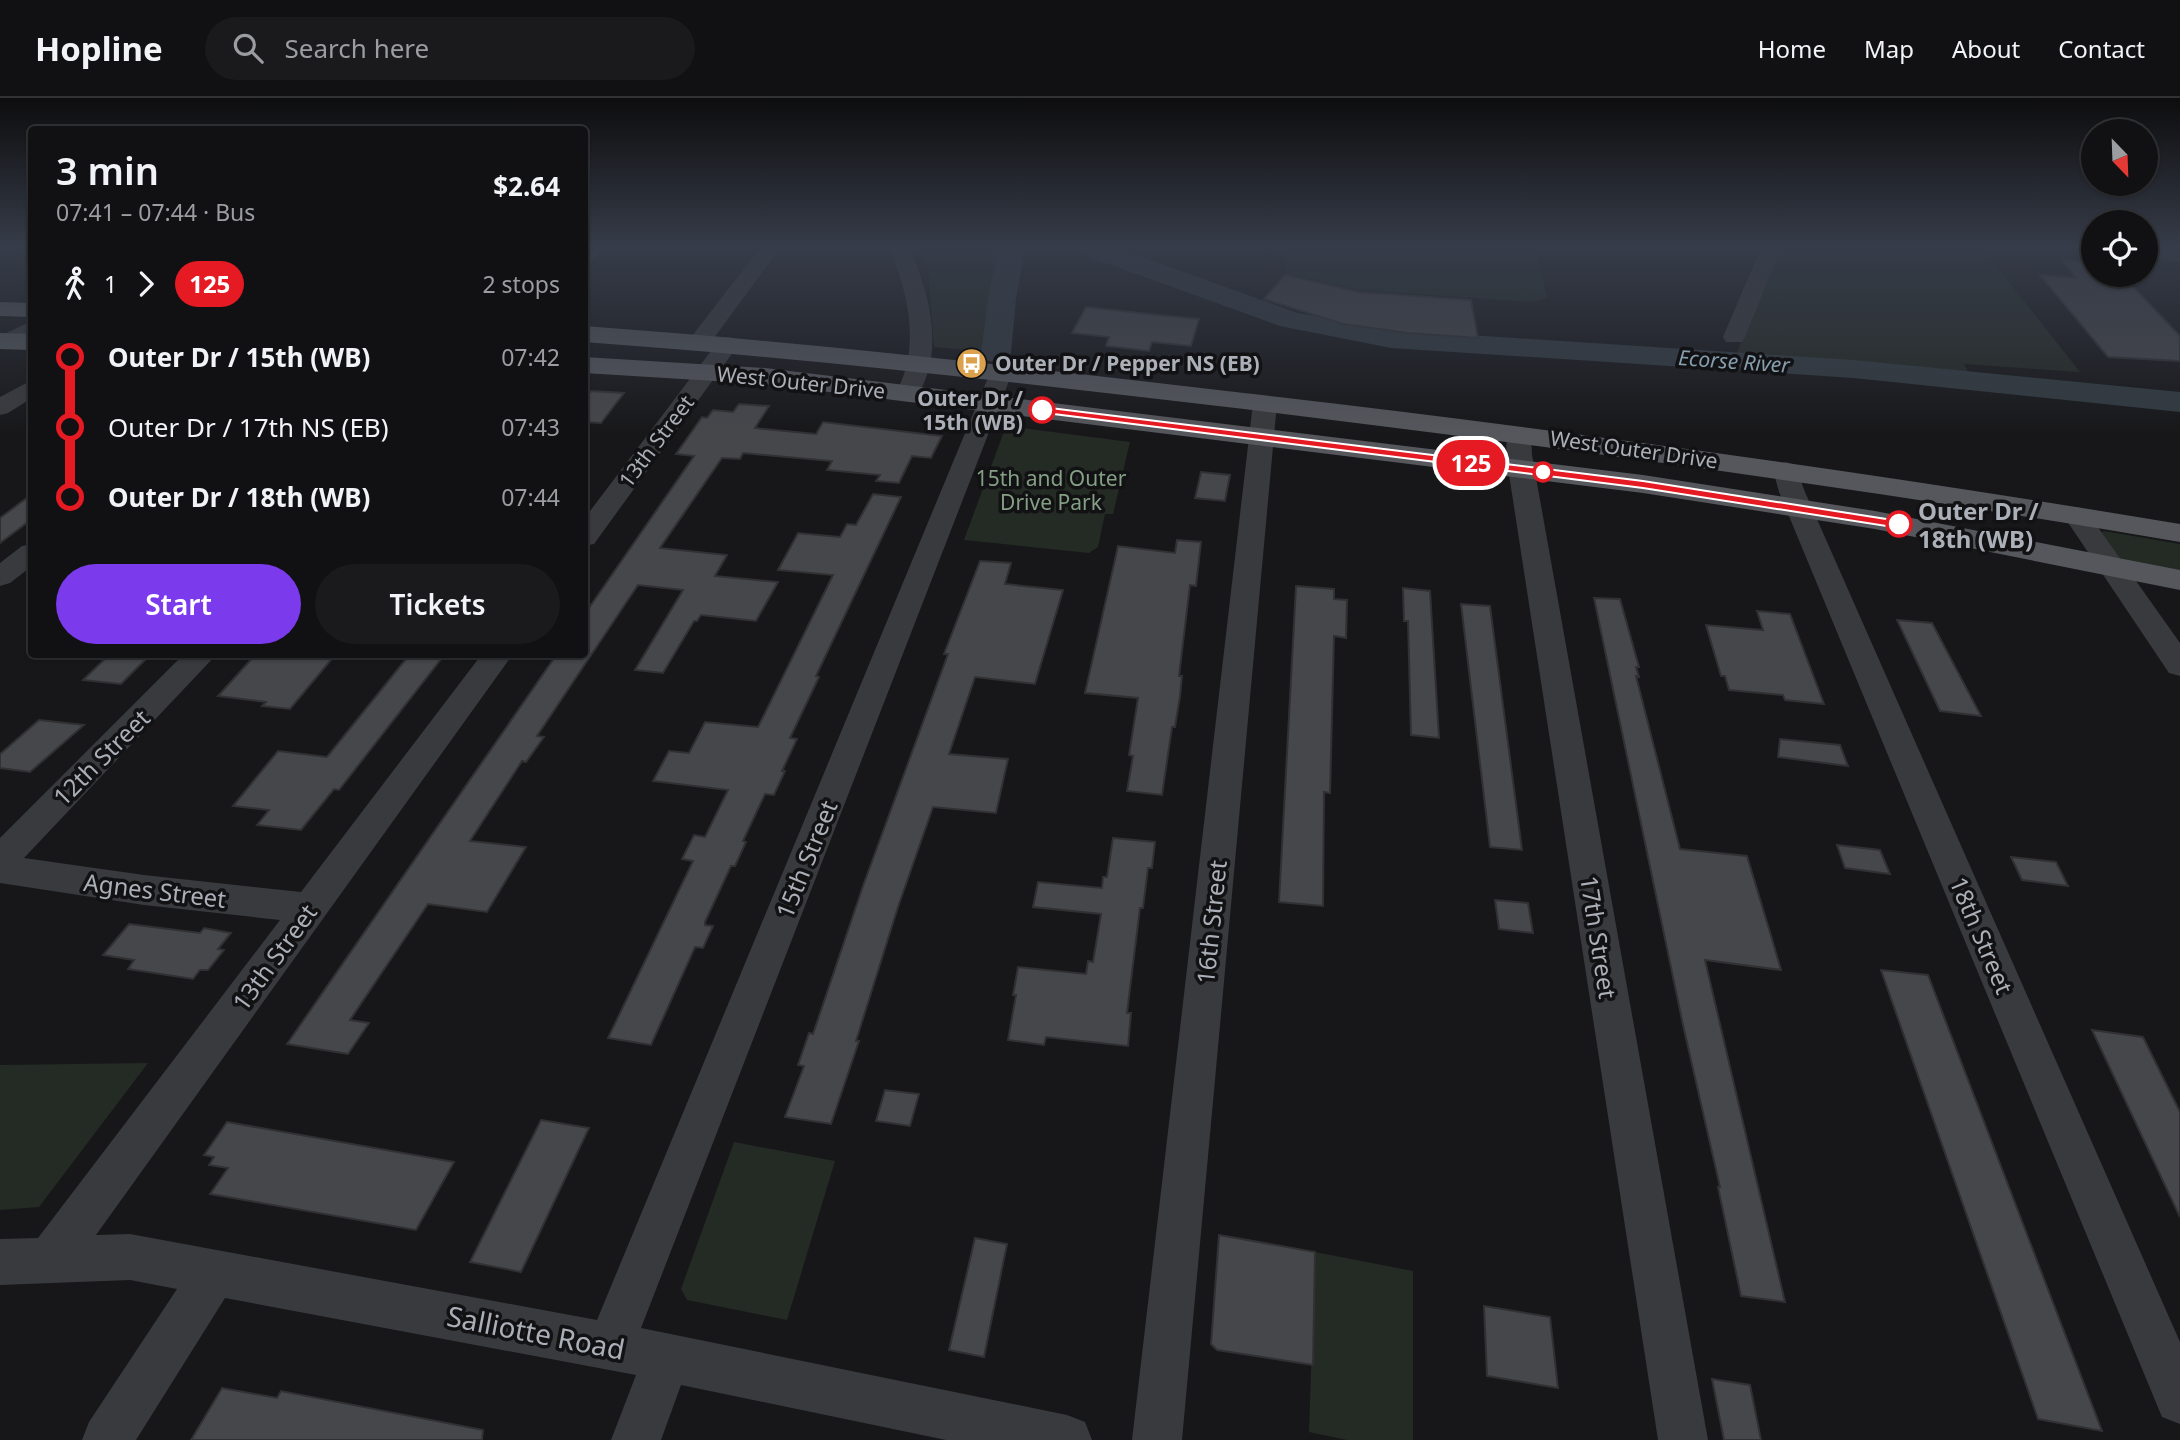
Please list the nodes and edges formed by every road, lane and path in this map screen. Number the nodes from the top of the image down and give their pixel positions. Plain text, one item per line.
1 (733, 311) edge
2 (917, 311) edge
3 (1745, 311) edge
4 (28, 330) edge
5 (588, 334) edge
6 (1734, 337) dead end
7 (13, 341) edge
8 (714, 343) junction
9 (918, 363) junction
10 (588, 365) edge
11 (707, 372) junction
12 (995, 388) junction
13 (28, 390) edge
14 (906, 394) junction
15 (0, 408) edge
16 (1263, 420) junction
17 (1520, 452) junction
18 (1676, 455) junction
19 (1786, 470) junction
20 (1683, 490) junction
21 (1799, 508) junction
22 (2076, 515) junction
23 (588, 533) edge
24 (2180, 533) edge
25 (28, 555) edge
26 (2110, 565) junction
27 (0, 577) edge
28 (2180, 580) edge
29 (198, 658) edge
30 (495, 658) edge
31 (2180, 666) edge
32 (0, 860) edge
33 (0, 869) edge
34 (310, 908) junction
35 (50, 1260) junction
36 (0, 1262) edge
37 (215, 1272) junction
38 (610, 1346) junction
39 (667, 1358) junction
40 (2180, 1399) edge
41 (107, 1440) edge
42 (636, 1440) edge
43 (1067, 1440) edge
44 (1157, 1440) edge
45 (1683, 1440) edge

1 - 8 street, 13th Street
2 - 9 street
3 - 6 street
4 - 7 street
5 - 8 main road, West Outer Drive
8 - 9 main road, West Outer Drive
8 - 11 street, 13th Street
9 - 12 main road, West Outer Drive
9 - 14 street
10 - 11 main road, West Outer Drive
11 - 14 main road, West Outer Drive
11 - 23 street, 13th Street
12 - 14 main road, West Outer Drive
12 - 16 main road, West Outer Drive
12 - 38 street, 15th Street
13 - 15 street
16 - 17 main road, West Outer Drive
16 - 44 street, 16th Street
17 - 18 main road, West Outer Drive
17 - 20 main road, West Outer Drive
17 - 45 street, 17th Street
18 - 19 main road, West Outer Drive
18 - 20 main road
19 - 21 street, 18th Street
19 - 22 main road, West Outer Drive
20 - 21 main road, West Outer Drive
21 - 26 main road, West Outer Drive
21 - 40 street, 18th Street
22 - 24 main road, West Outer Drive
22 - 26 street
25 - 27 street
26 - 28 main road, West Outer Drive
26 - 31 street
29 - 32 street, 12th Street
30 - 34 street, 13th Street
33 - 34 street, Agnes Street
34 - 35 street, 13th Street
35 - 36 street, Salliotte Road
35 - 37 street, Salliotte Road
37 - 38 street, Salliotte Road
37 - 41 street
38 - 39 street, Salliotte Road
39 - 42 street
39 - 43 street, Salliotte Road

